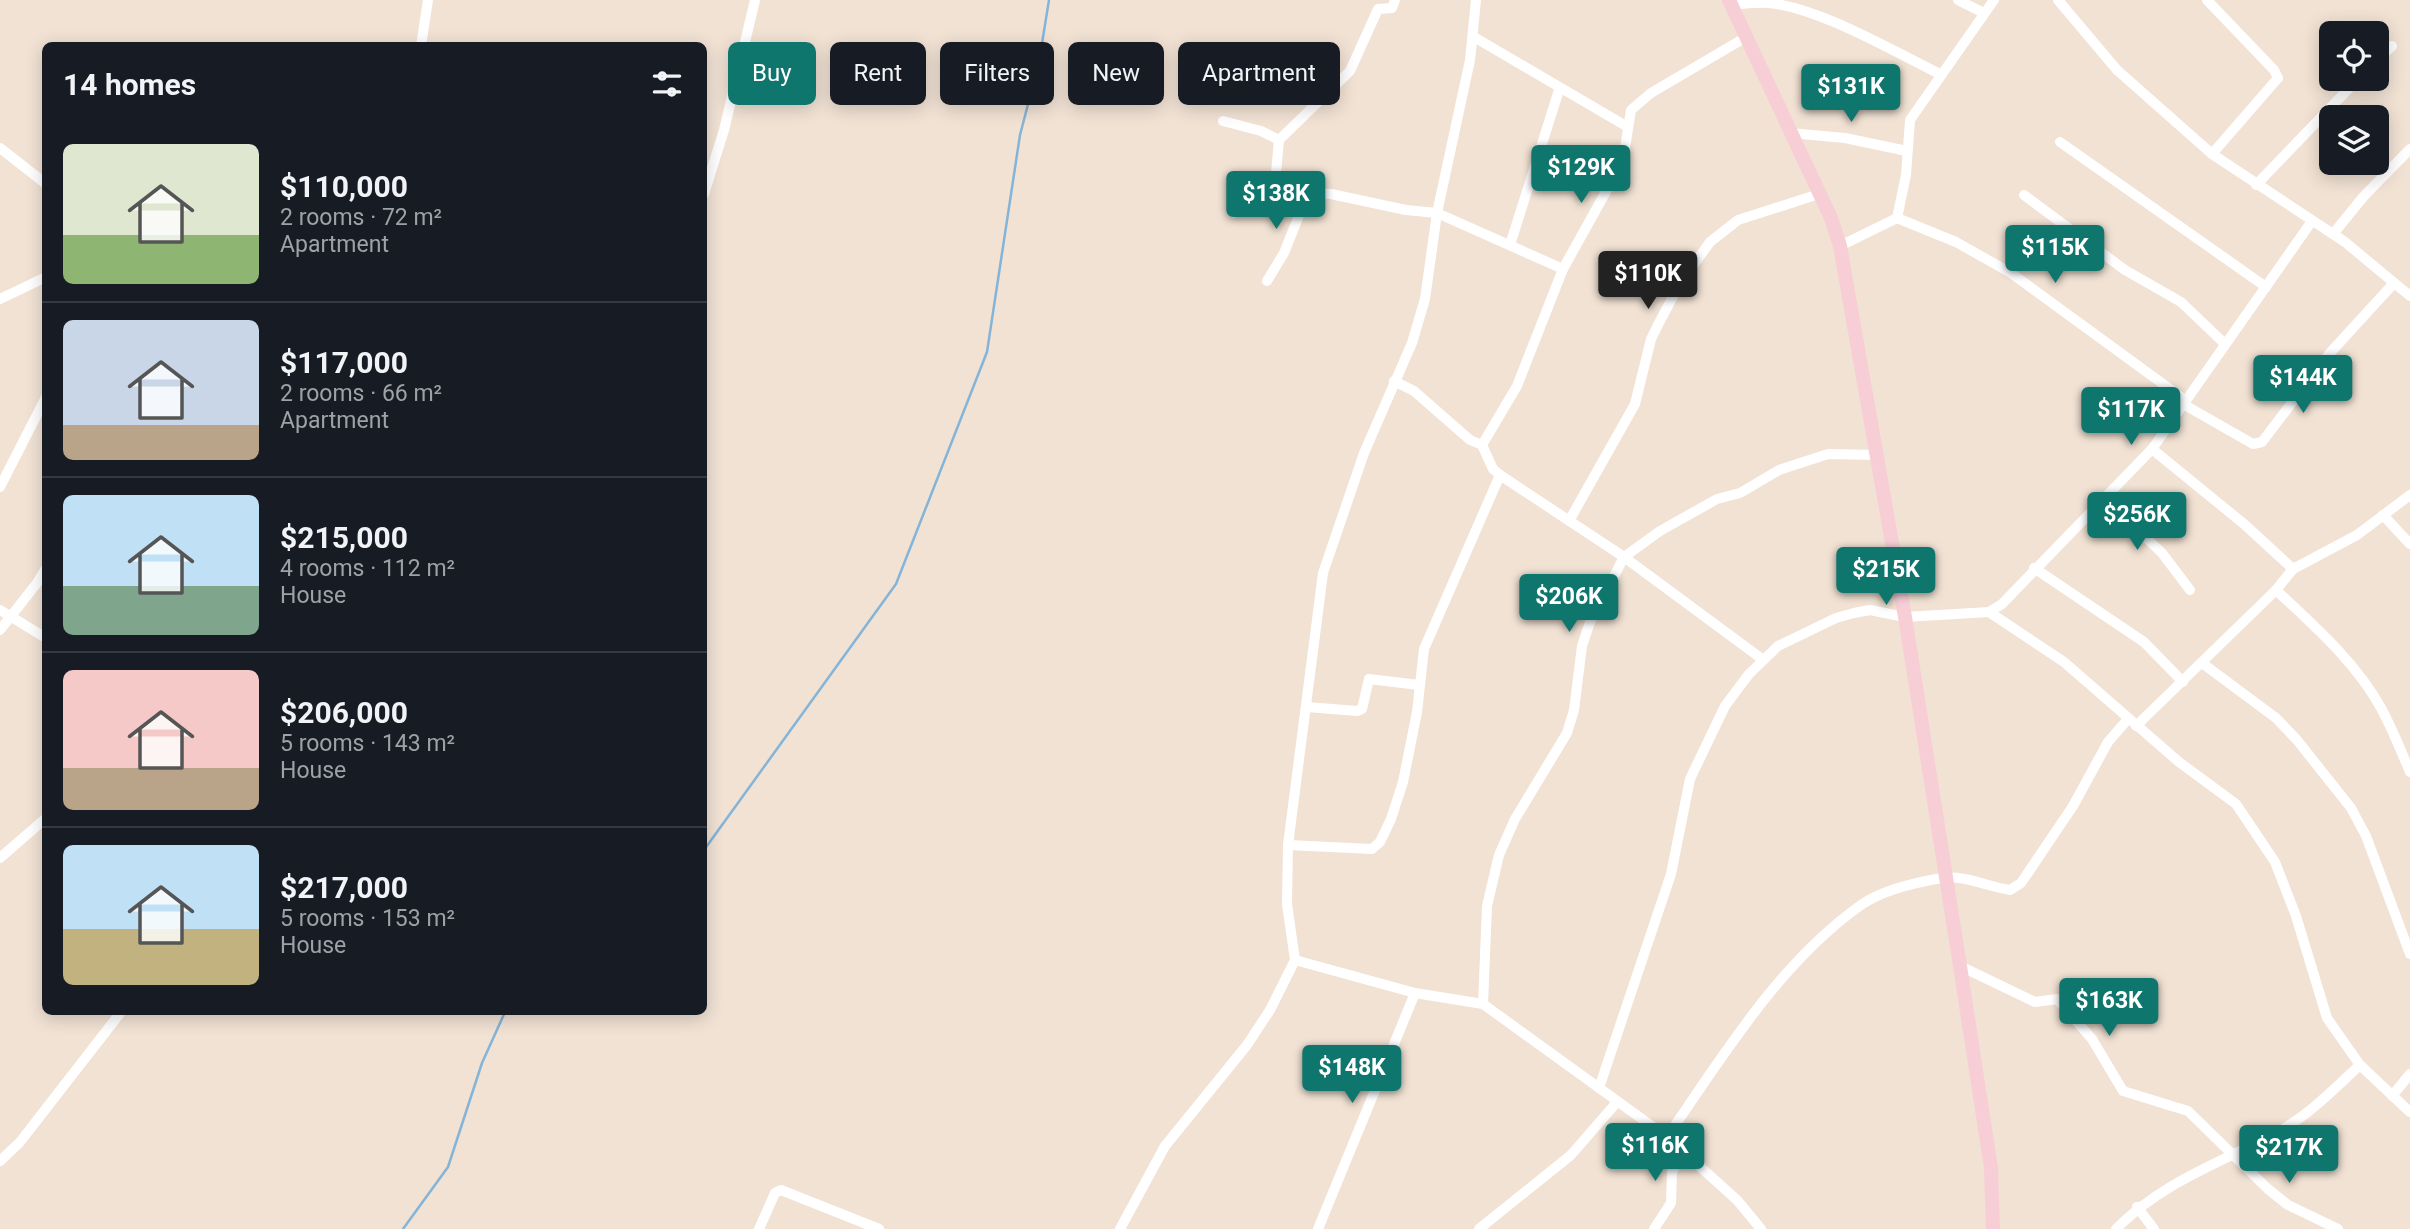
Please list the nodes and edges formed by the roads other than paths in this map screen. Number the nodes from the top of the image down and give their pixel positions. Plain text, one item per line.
1 (428, 0) edge
2 (755, 0) edge
3 (1395, 0) edge
4 (1476, 0) edge
5 (1958, 0) edge
6 (1994, 0) edge
7 (2058, 0) edge
8 (2207, 0) edge
9 (1730, 2) edge
10 (1984, 13) junction
11 (1748, 36) junction
12 (1474, 37) junction
13 (422, 42) edge
14 (2392, 46) dead end
15 (2389, 49) edge
16 (1940, 74) junction
17 (1559, 90) junction
18 (2346, 91) edge
19 (1223, 121) dead end
20 (1626, 126) junction
21 (1790, 133) junction
22 (1279, 140) junction
23 (2060, 142) dead end
24 (0, 148) edge
25 (2410, 149) edge
26 (1907, 151) junction
27 (2213, 154) junction
28 (42, 181) edge
29 (707, 184) edge
30 (1275, 184) junction
31 (2256, 185) junction
32 (1308, 193) junction
33 (1819, 194) junction
34 (2024, 195) dead end
35 (1234, 213) dead end
36 (1437, 213) junction
37 (1897, 218) junction
38 (2312, 222) junction
39 (2333, 233) junction
40 (1510, 245) junction
41 (1840, 246) junction
42 (1563, 269) junction
43 (42, 279) edge
44 (1267, 281) dead end
45 (2394, 283) junction
46 (2266, 287) junction
47 (2410, 296) edge
48 (0, 299) edge
49 (2225, 344) junction
50 (1394, 381) junction
51 (2184, 402) junction
52 (42, 405) edge
53 (1482, 445) junction
54 (2152, 449) junction
55 (1878, 455) junction
56 (1500, 475) junction
57 (0, 487) edge
58 (2410, 495) edge
59 (2104, 497) junction
60 (2383, 515) junction
61 (1569, 521) junction
62 (2410, 544) edge
63 (1624, 557) junction
64 (2034, 568) junction
65 (2293, 569) junction
66 (42, 573) edge
67 (2190, 590) dead end
68 (2276, 590) junction
69 (0, 610) edge
70 (1989, 612) junction
71 (11, 616) junction
72 (1905, 617) junction
73 (0, 630) edge
74 (42, 635) edge
75 (1762, 659) junction
76 (2202, 663) junction
77 (2183, 682) junction
78 (1419, 685) junction
79 (1307, 707) junction
80 (2132, 722) junction
81 (2410, 772) edge
82 (42, 821) edge
83 (1288, 845) junction
84 (0, 858) edge
85 (1944, 878) junction
86 (2410, 954) edge
87 (1295, 960) junction
88 (1960, 966) junction
89 (1415, 993) junction
90 (1483, 1004) junction
91 (119, 1015) edge
92 (2360, 1066) junction
93 (2410, 1074) edge
94 (1599, 1088) junction
95 (2392, 1096) junction
96 (1617, 1102) junction
97 (2410, 1112) edge
98 (1667, 1138) junction
99 (1683, 1152) junction
100 (2233, 1153) junction
101 (0, 1161) edge
102 (2137, 1208) junction
103 (759, 1229) edge
104 (879, 1229) edge
105 (1120, 1229) edge
106 (1318, 1229) edge
107 (1479, 1229) edge
108 (1654, 1229) edge
109 (1761, 1229) edge
110 (1993, 1229) edge
111 (2116, 1229) edge
112 (2154, 1229) edge
113 (2338, 1229) edge

1 - 13 street
2 - 29 street
3 - 22 street
4 - 12 street
5 - 10 street
6 - 10 street
7 - 27 street
8 - 27 street
9 - 11 street
9 - 16 street
10 - 16 street
11 - 20 street
11 - 21 street
12 - 17 street
12 - 36 street
14 - 15 street
16 - 26 street
17 - 20 street
17 - 40 street
18 - 31 street
19 - 22 street
20 - 42 street
21 - 26 street
21 - 33 street
22 - 30 street
23 - 46 street
24 - 28 street
25 - 39 street
26 - 37 street
27 - 31 street
30 - 32 street
30 - 35 street
31 - 38 street
32 - 36 street
32 - 44 street
33 - 41 street
33 - 61 street
34 - 49 street
36 - 40 street
36 - 50 street
37 - 41 street
37 - 51 street
38 - 39 street
38 - 46 street
39 - 45 street
40 - 42 street
41 - 55 street
42 - 53 street
43 - 48 street
45 - 47 street
45 - 51 street
46 - 49 street
49 - 51 street
50 - 53 street
50 - 79 street
51 - 54 street
52 - 57 street
53 - 56 street
54 - 59 street
54 - 65 street
55 - 63 street
55 - 72 street
56 - 61 street
56 - 78 street
58 - 60 street
59 - 64 street
59 - 67 street
60 - 62 street
60 - 65 street
61 - 63 street
63 - 75 street
63 - 90 street
64 - 70 street
64 - 77 street
65 - 68 street
66 - 71 street
68 - 76 street
68 - 81 street
69 - 71 street
70 - 72 street
70 - 80 street
71 - 73 street
71 - 74 street
72 - 75 street
72 - 85 street
75 - 94 street
76 - 77 street
76 - 86 street
77 - 80 street
78 - 79 street
78 - 83 street
79 - 83 street
80 - 85 street
80 - 92 street
82 - 84 street
83 - 87 street
85 - 88 street
85 - 98 street
87 - 89 street
87 - 105 street
88 - 100 street
88 - 110 street
89 - 90 street
89 - 106 street
90 - 94 street
91 - 101 street
92 - 95 street
92 - 100 street
93 - 95 street
94 - 96 street
95 - 97 street
96 - 98 street
96 - 107 street
98 - 99 street
99 - 108 street
99 - 109 street
100 - 102 street
100 - 113 street
102 - 111 street
102 - 112 street
103 - 104 street

